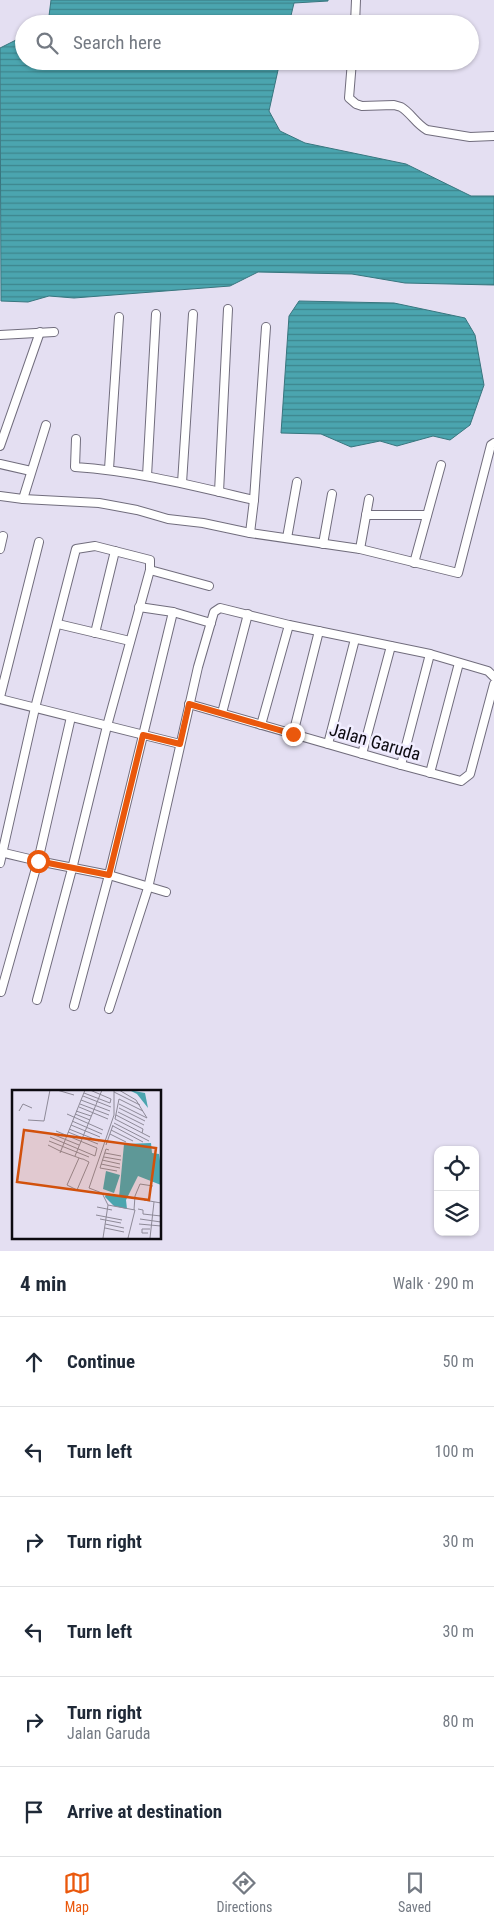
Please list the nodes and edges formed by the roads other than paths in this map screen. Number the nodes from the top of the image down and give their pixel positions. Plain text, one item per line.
1 (356, 0) edge
2 (355, 15) edge
3 (351, 70) edge
4 (494, 136) edge
5 (228, 309) dead end
6 (156, 314) dead end
7 (193, 314) dead end
8 (119, 317) dead end
9 (266, 327) dead end
10 (40, 332) junction
11 (54, 332) dead end
12 (0, 335) edge
13 (46, 425) dead end
14 (76, 439) dead end
15 (494, 443) edge
16 (0, 446) edge
17 (0, 464) edge
18 (440, 466) dead end
19 (109, 469) junction
20 (31, 471) junction
21 (147, 476) junction
22 (297, 482) dead end
23 (182, 483) junction
24 (219, 492) junction
25 (332, 494) dead end
26 (0, 496) edge
27 (23, 499) junction
28 (369, 499) dead end
29 (254, 500) junction
30 (366, 515) junction
31 (427, 515) junction
32 (250, 533) junction
33 (3, 536) dead end
34 (287, 538) junction
35 (39, 542) dead end
36 (323, 544) junction
37 (0, 549) edge
38 (360, 549) junction
39 (115, 552) junction
40 (414, 563) junction
41 (150, 570) junction
42 (209, 586) dead end
43 (139, 607) junction
44 (173, 612) junction
45 (248, 614) junction
46 (211, 623) junction
47 (58, 624) junction
48 (288, 625) junction
49 (318, 632) junction
50 (95, 633) junction
51 (355, 639) junction
52 (130, 642) junction
53 (391, 646) junction
54 (430, 654) junction
55 (459, 663) junction
56 (494, 677) edge
57 (494, 684) edge
58 (0, 698) edge
59 (189, 704) junction
60 (35, 708) junction
61 (222, 713) junction
62 (71, 717) junction
63 (261, 725) junction
64 (107, 726) junction
65 (293, 734) junction
66 (143, 735) junction
67 (180, 744) junction
68 (328, 744) junction
69 (362, 754) junction
70 (401, 765) junction
71 (430, 773) junction
72 (2, 852) edge
73 (38, 861) junction
74 (0, 863) edge
75 (72, 869) junction
76 (109, 875) junction
77 (148, 888) junction
78 (166, 892) dead end
79 (1, 992) edge
80 (36, 1000) dead end
81 (74, 1006) dead end
82 (109, 1009) dead end

1 - 2 street
3 - 4 street
5 - 24 street
6 - 21 street
7 - 23 street
8 - 19 street
9 - 29 street
10 - 11 street
10 - 12 street
10 - 16 street
13 - 20 street
14 - 19 street
15 - 40 street
17 - 20 street
18 - 31 street
19 - 21 street
20 - 27 street
21 - 23 street
22 - 34 street
23 - 24 street
24 - 29 street
25 - 36 street
26 - 27 street
27 - 32 street
28 - 30 street
29 - 32 street
30 - 31 street
30 - 38 street
31 - 40 street
32 - 34 street
33 - 37 street
34 - 36 street
35 - 58 street
36 - 38 street
38 - 40 street
39 - 41 street
39 - 47 street
39 - 50 street
41 - 42 street
41 - 43 street
43 - 44 street
43 - 52 street
44 - 46 street
44 - 66 street
45 - 46 street
45 - 48 street
45 - 61 street
46 - 59 street
47 - 50 street
47 - 60 street
48 - 49 street
48 - 63 street
49 - 51 street
49 - 65 street
50 - 52 street
51 - 53 street
51 - 68 street
52 - 64 street
53 - 54 street
53 - 69 street
54 - 55 street
54 - 70 street
55 - 56 street
55 - 71 street
57 - 71 street, Jalan Garuda
58 - 60 street
59 - 61 street, Jalan Garuda
59 - 67 street
60 - 62 street
60 - 72 street
61 - 63 street, Jalan Garuda
62 - 64 street
62 - 73 street
63 - 65 street, Jalan Garuda
64 - 66 street
64 - 75 street
65 - 68 street, Jalan Garuda
66 - 67 street
66 - 76 street
67 - 77 street
68 - 69 street, Jalan Garuda
69 - 70 street, Jalan Garuda
70 - 71 street, Jalan Garuda
72 - 73 street
72 - 74 street
73 - 75 street
73 - 79 street
75 - 76 street
75 - 80 street
76 - 77 street
76 - 81 street
77 - 78 street
77 - 82 street

